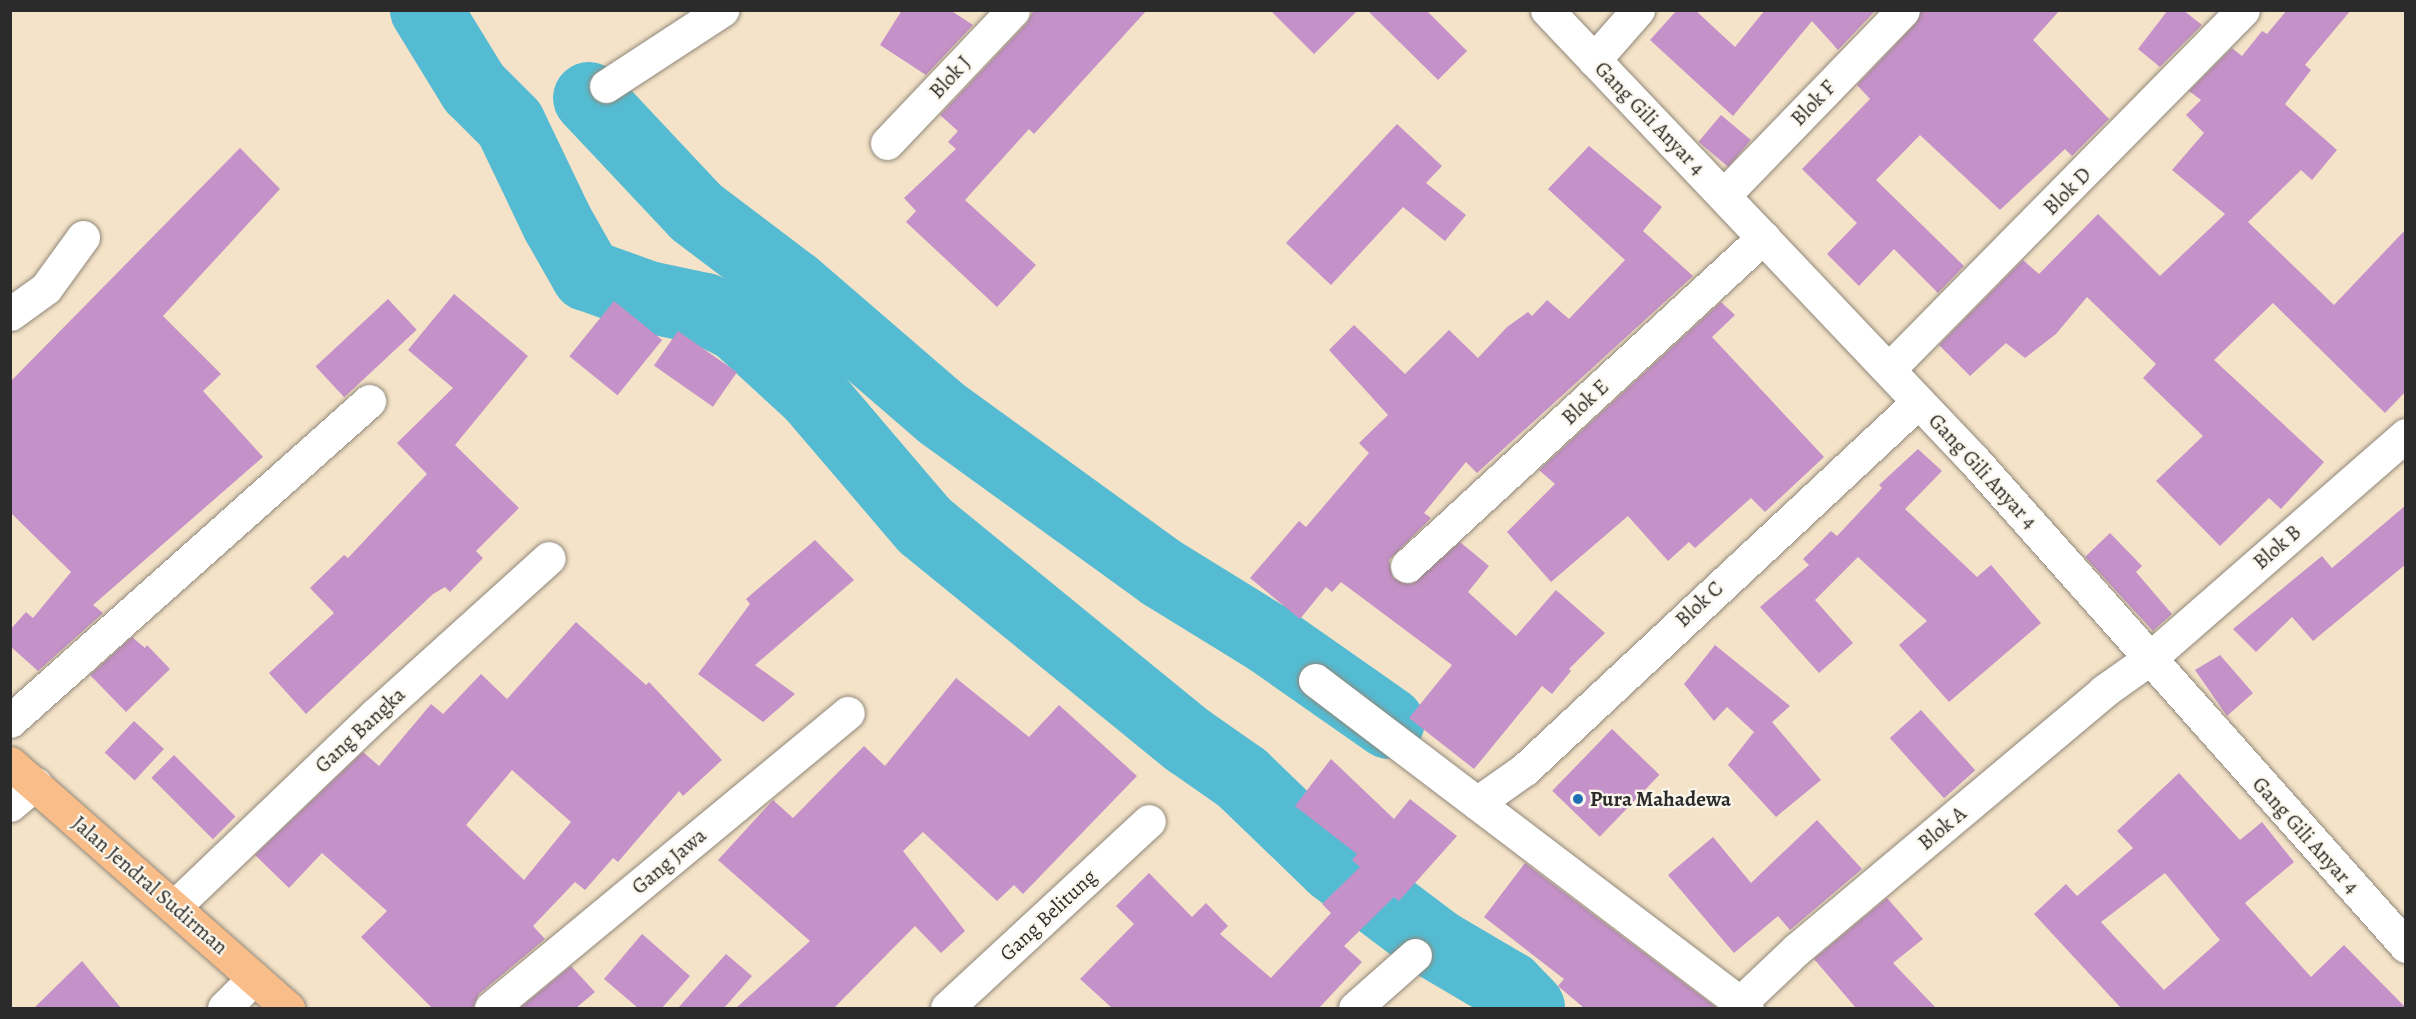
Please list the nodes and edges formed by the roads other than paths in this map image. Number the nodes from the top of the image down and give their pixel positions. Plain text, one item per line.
1 (722, 10) edge
2 (1013, 10) edge
3 (1547, 10) edge
4 (1638, 10) edge
5 (1903, 10) edge
6 (2243, 10) edge
7 (1594, 60) junction
8 (606, 86) dead end
9 (888, 143) dead end
10 (1724, 195) junction
11 (83, 237) dead end
12 (1763, 237) junction
13 (10, 314) edge
14 (1888, 369) junction
15 (369, 401) dead end
16 (1918, 402) junction
17 (2406, 435) edge
18 (549, 558) dead end
19 (1407, 566) dead end
20 (2149, 659) junction
21 (1315, 680) dead end
22 (848, 713) dead end
23 (10, 721) edge
24 (10, 763) edge
25 (35, 784) junction
26 (1477, 804) junction
27 (10, 805) edge
28 (1149, 821) dead end
29 (174, 907) junction
30 (2406, 945) edge
31 (1415, 955) dead end
32 (254, 978) junction
33 (1743, 1004) edge
34 (224, 1008) edge
35 (288, 1008) edge
36 (491, 1008) edge
37 (947, 1008) edge
38 (1355, 1008) edge

1 - 8 street
2 - 9 street, Blok J
3 - 7 street, Gang Gili Anyar 4
4 - 7 street
5 - 10 street, Blok F
6 - 14 street, Blok D
7 - 10 street, Gang Gili Anyar 4
10 - 12 street, Gang Gili Anyar 4
11 - 13 street
12 - 14 street, Gang Gili Anyar 4
12 - 19 street, Blok E
14 - 16 street, Gang Gili Anyar 4
15 - 23 street
16 - 20 street, Gang Gili Anyar 4
16 - 26 street, Blok C
17 - 20 street, Blok B
18 - 29 street, Gang Bangka
20 - 30 street, Gang Gili Anyar 4
20 - 33 street, Blok A
21 - 26 street
22 - 36 street, Gang Jawa
24 - 25 highway, Jalan Jendral Sudirman
25 - 27 street
25 - 29 highway, Jalan Jendral Sudirman
26 - 33 street
28 - 37 street, Gang Belitung
29 - 32 highway, Jalan Jendral Sudirman
31 - 38 street
32 - 34 street
32 - 35 highway, Jalan Jendral Sudirman

